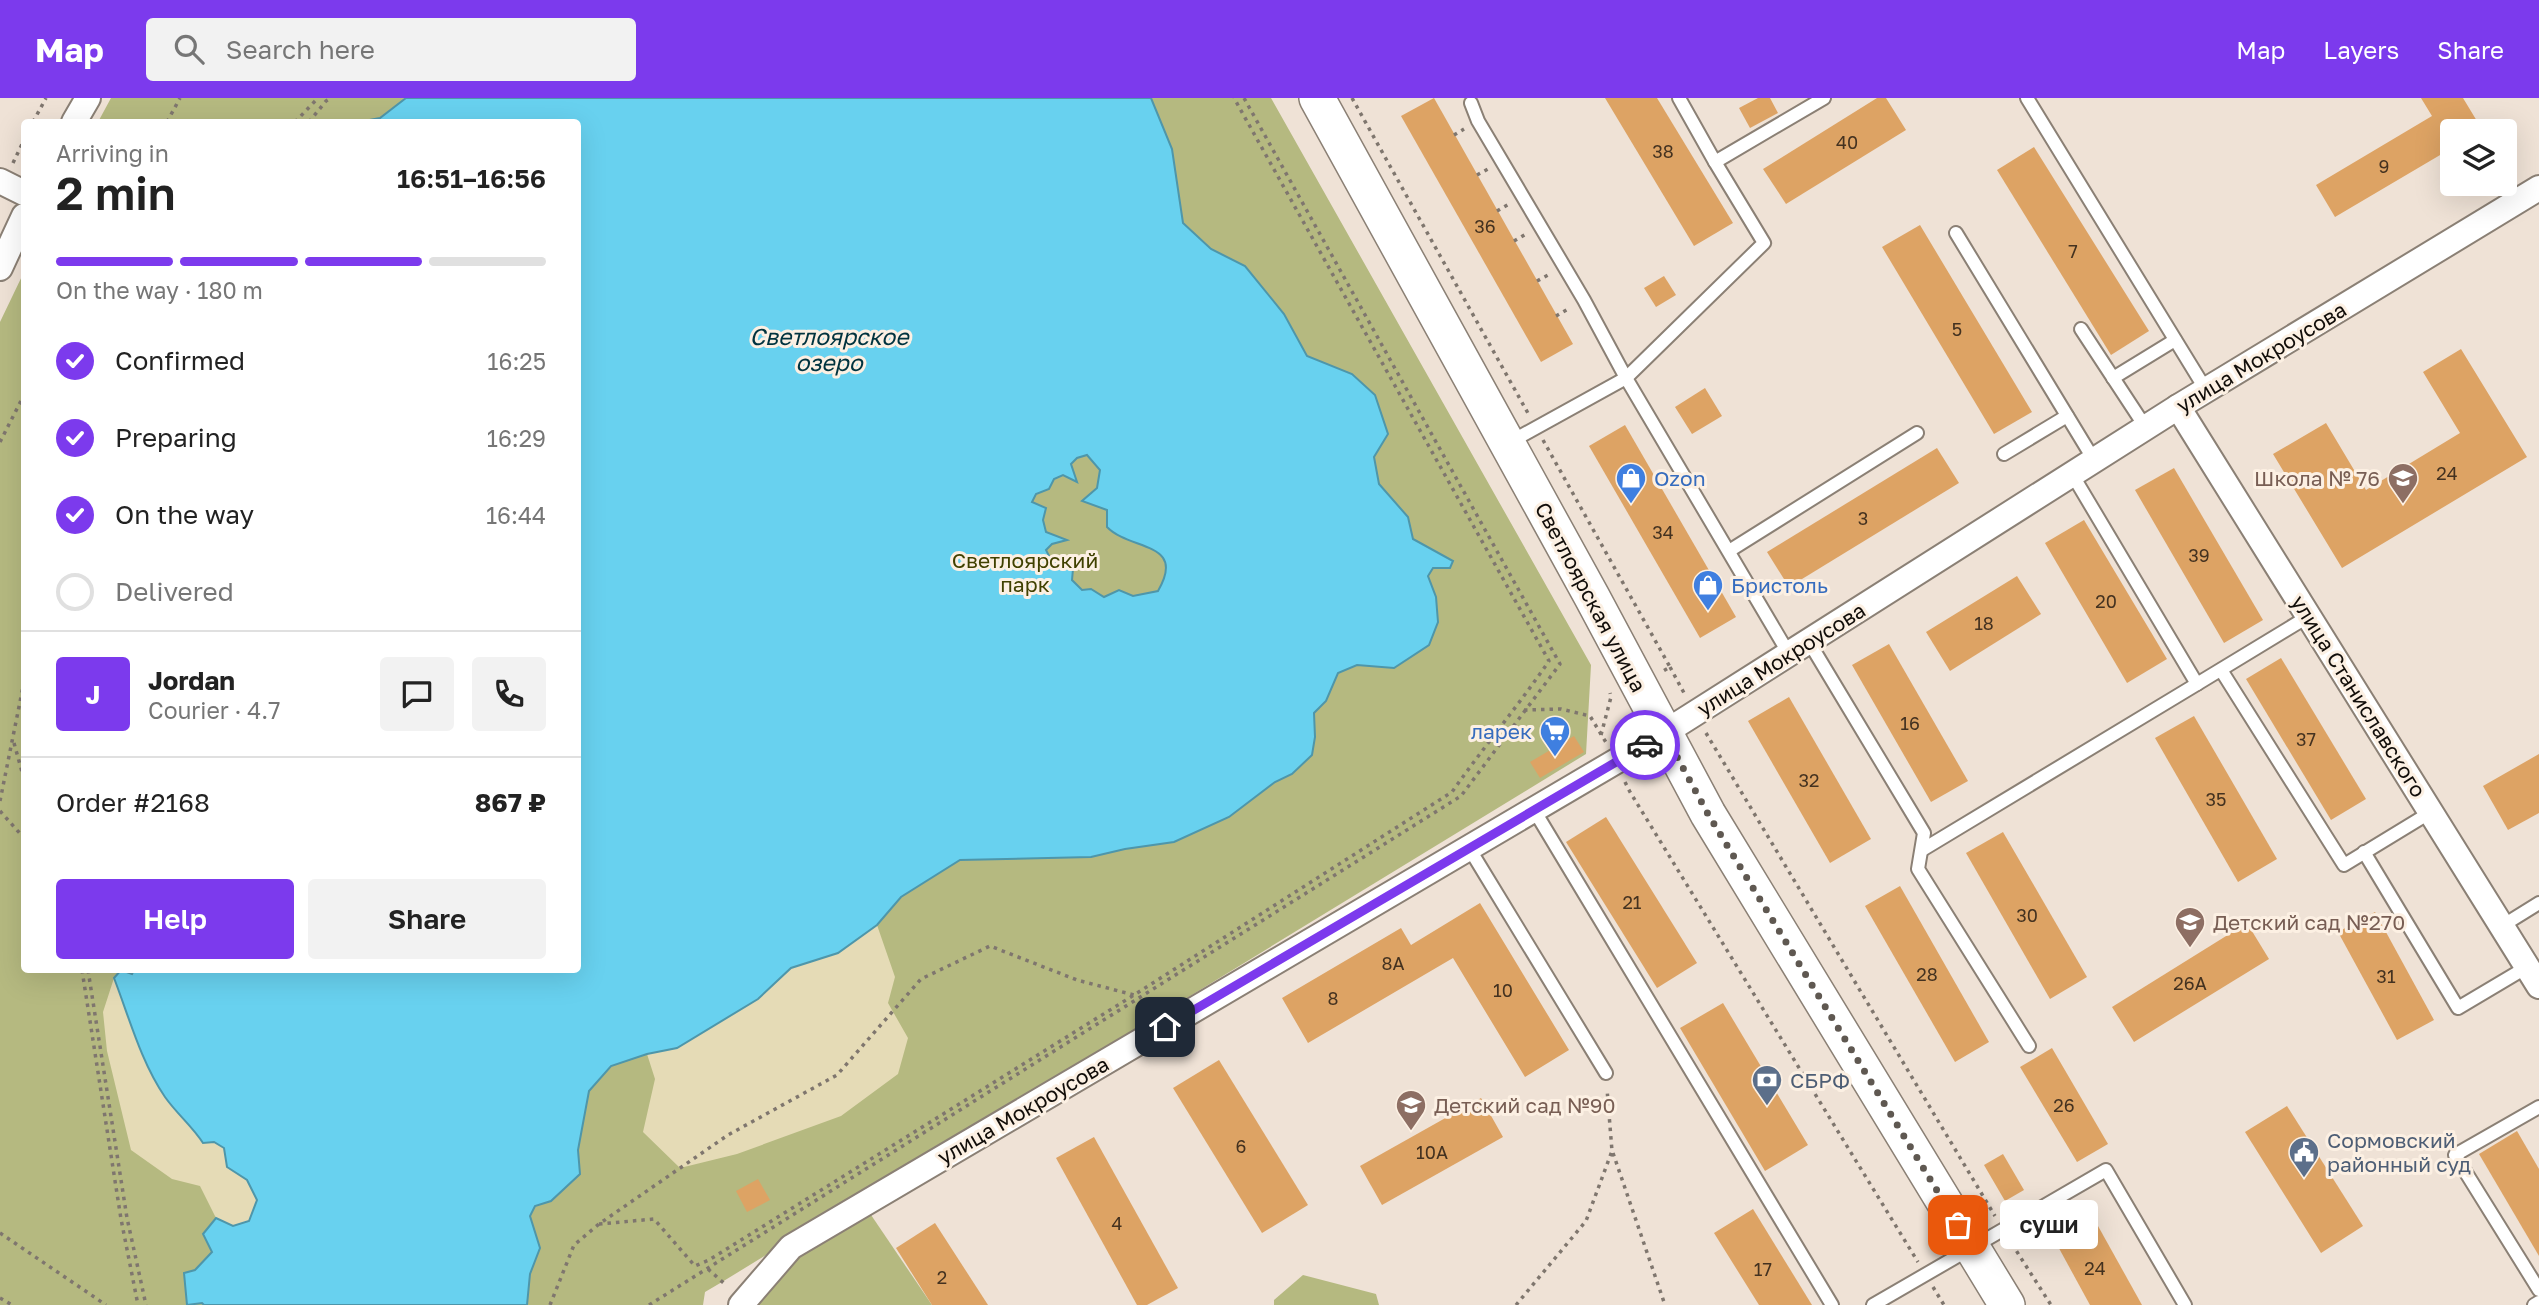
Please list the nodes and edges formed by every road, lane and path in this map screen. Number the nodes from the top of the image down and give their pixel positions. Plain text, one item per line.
1 (46, 98) edge
2 (88, 98) edge
3 (180, 98) edge
4 (318, 98) edge
5 (331, 98) edge
6 (1234, 98) edge
7 (1244, 98) edge
8 (1317, 98) edge
9 (1679, 98) edge
10 (1824, 98) edge
11 (2027, 98) edge
12 (1471, 103) dead end
13 (35, 119) edge
14 (76, 119) edge
15 (169, 119) edge
16 (298, 119) edge
17 (311, 119) edge
18 (1716, 162) junction
19 (0, 181) edge
20 (2539, 188) edge
21 (21, 192) edge
22 (21, 222) edge
23 (1956, 233) dead end
24 (0, 268) edge
25 (2081, 329) dead end
26 (2175, 340) junction
27 (1626, 378) junction
28 (2113, 378) junction
29 (2206, 390) junction
30 (21, 401) edge
31 (2178, 407) junction
32 (2067, 416) junction
33 (2146, 428) junction
34 (1917, 433) dead end
35 (0, 442) edge
36 (1507, 444) junction
37 (2004, 454) dead end
38 (2094, 460) junction
39 (2072, 474) junction
40 (1729, 551) junction
41 (2309, 617) junction
42 (1799, 648) junction
43 (1670, 667) dead end
44 (2221, 670) junction
45 (2197, 684) junction
46 (21, 698) edge
47 (1524, 710) junction
48 (1695, 714) junction
49 (1664, 733) junction
50 (13, 741) junction
51 (1617, 761) junction
52 (21, 769) edge
53 (0, 801) edge
54 (1534, 810) junction
55 (0, 811) edge
56 (2431, 812) junction
57 (21, 835) edge
58 (1469, 848) junction
59 (1922, 850) junction
60 (2364, 852) junction
61 (2539, 903) edge
62 (2502, 926) junction
63 (82, 973) edge
64 (88, 973) edge
65 (2533, 976) edge
66 (1134, 995) junction
67 (2029, 1046) dead end
68 (1606, 1073) joint
69 (2539, 1107) edge
70 (1612, 1151) junction
71 (599, 1224) junction
72 (2003, 1230) junction
73 (0, 1233) edge
74 (1972, 1248) junction
75 (1925, 1274) junction
76 (2539, 1290) edge
77 (0, 1298) edge
78 (2539, 1302) edge
79 (12, 1305) edge
80 (106, 1305) edge
81 (138, 1305) edge
82 (146, 1305) edge
83 (550, 1305) edge
84 (649, 1305) edge
85 (741, 1305) edge
86 (1516, 1305) edge
87 (1665, 1305) edge
88 (1832, 1305) edge
89 (1873, 1305) edge
90 (1944, 1305) edge
91 (2007, 1305) edge
92 (2051, 1305) edge
93 (2185, 1305) edge
94 (2534, 1305) edge

1 - 13 path
2 - 14 street
3 - 15 path
4 - 16 path
5 - 17 path
6 - 66 path
7 - 47 path
8 - 36 main road, Светлоярская улица
9 - 18 lane
10 - 18 lane
11 - 26 lane
12 - 27 lane
18 - 27 lane
19 - 21 street
20 - 29 street, улица Мокроусова
22 - 24 street
23 - 32 lane
25 - 28 lane
26 - 28 lane
26 - 29 lane
27 - 36 lane
27 - 40 lane
28 - 33 lane
29 - 31 street, улица Мокроусова
30 - 35 path
31 - 33 street, улица Мокроусова
31 - 41 street, улица Станиславского
32 - 37 lane
32 - 38 lane
33 - 38 street, улица Мокроусова
34 - 40 lane
36 - 49 main road, Светлоярская улица
38 - 39 street, улица Мокроусова
39 - 42 street, улица Мокроусова
39 - 45 lane
40 - 42 lane
41 - 44 lane
41 - 56 street, улица Станиславского
42 - 48 street, улица Мокроусова
42 - 59 lane
43 - 48 path
44 - 45 lane
44 - 60 lane
45 - 59 lane
46 - 50 path
47 - 51 path
47 - 84 path
48 - 49 street, улица Мокроусова
48 - 72 path
49 - 51 street, улица Мокроусова
49 - 74 main road, Светлоярская улица
50 - 52 path
50 - 53 path
51 - 54 street, улица Мокроусова
51 - 75 path
54 - 58 street, улица Мокроусова
54 - 88 lane
55 - 57 path
56 - 60 lane
56 - 62 street, улица Станиславского
58 - 68 lane
58 - 85 street, улица Мокроусова
59 - 67 lane
60 - 65 lane
61 - 62 lane
62 - 65 street, улица Станиславского
63 - 81 path
64 - 82 path
66 - 71 path
66 - 71 path
68 - 70 path
69 - 76 lane
70 - 86 path
70 - 87 path
71 - 83 path
72 - 74 lane
72 - 92 path
72 - 93 lane
73 - 80 path
74 - 75 lane
74 - 91 main road, Светлоярская улица
75 - 89 lane
75 - 90 path
77 - 79 path
78 - 94 lane

